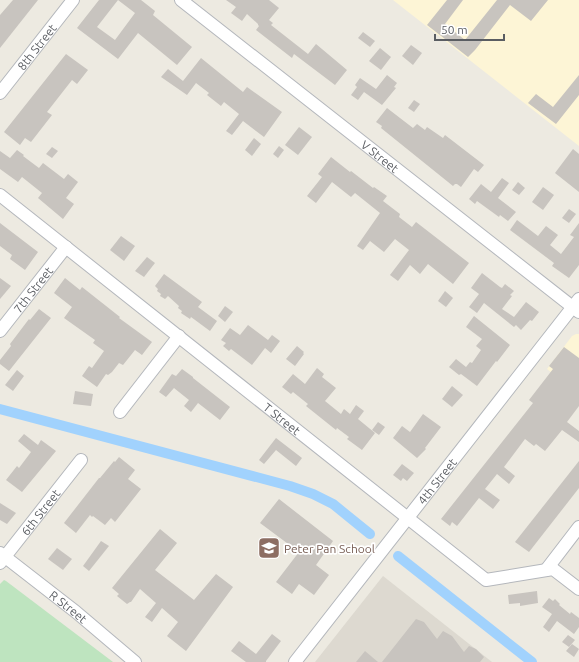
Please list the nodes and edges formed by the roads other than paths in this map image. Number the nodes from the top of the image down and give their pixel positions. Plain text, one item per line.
1 (73, 0) edge
2 (182, 0) edge
3 (0, 93) edge
4 (0, 195) edge
5 (66, 247) junction
6 (577, 306) edge
7 (0, 331) edge
8 (179, 336) junction
9 (120, 412) dead end
10 (81, 460) dead end
11 (408, 519) junction
12 (579, 527) edge
13 (2, 557) edge
14 (546, 570) junction
15 (579, 589) edge
16 (135, 662) edge
17 (295, 662) edge

1 - 3 street, 8th Street
2 - 6 street, V Street
4 - 5 street, T Street
5 - 7 street, 7th Street
5 - 8 street, T Street
6 - 11 street, 4th Street
8 - 9 street
8 - 11 street, T Street
10 - 13 street, 6th Street
11 - 14 street, T Street
11 - 17 street, 4th Street
12 - 14 street
13 - 16 street, R Street
14 - 15 street

